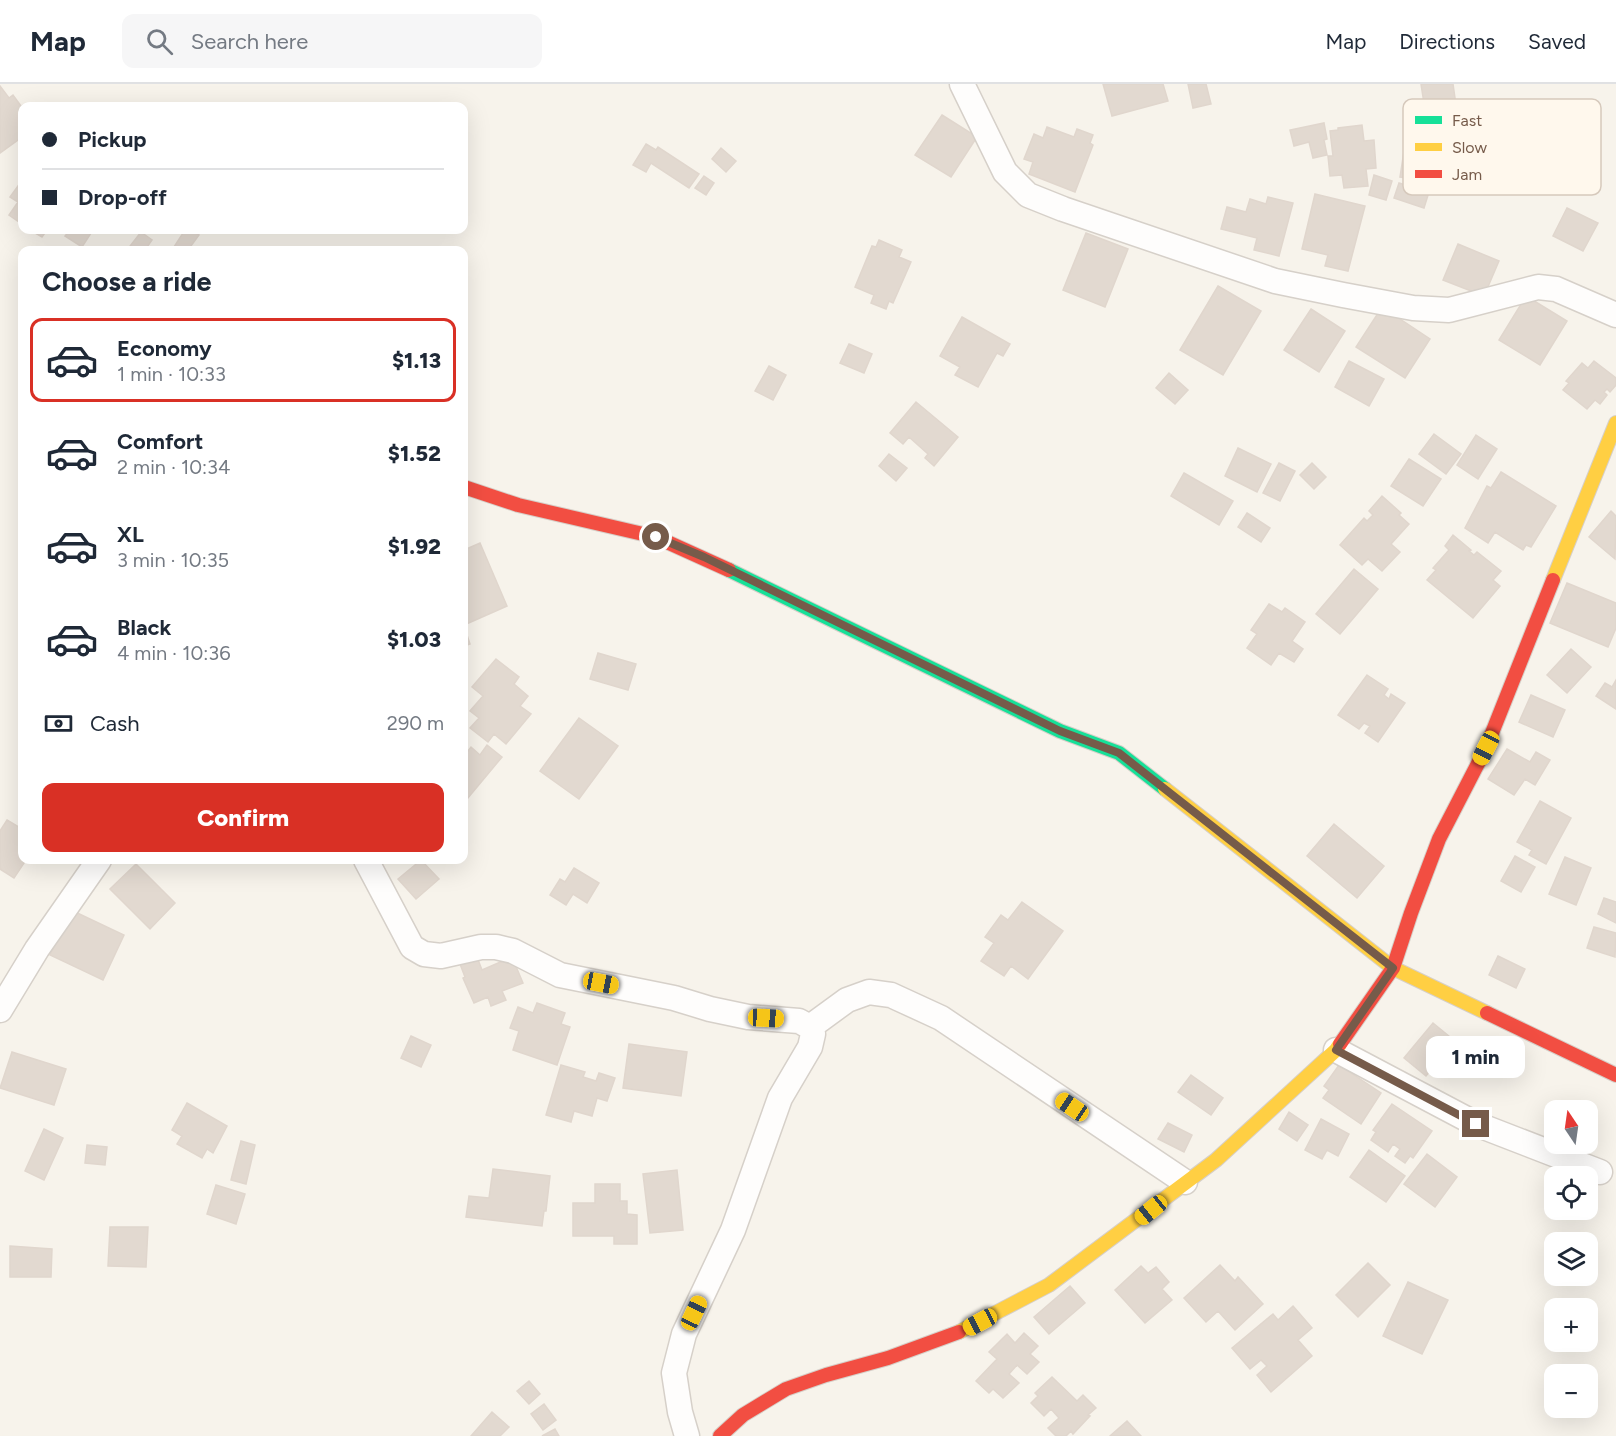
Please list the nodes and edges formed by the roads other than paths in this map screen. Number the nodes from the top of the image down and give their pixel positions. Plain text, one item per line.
1 (962, 84) edge
2 (1616, 315) edge
3 (1616, 423) edge
4 (468, 489) edge
5 (96, 864) edge
6 (368, 864) edge
7 (1393, 968) junction
8 (0, 1010) edge
9 (810, 1027) junction
10 (1336, 1050) junction
11 (1616, 1075) edge
12 (1600, 1172) dead end
13 (1185, 1182) junction
14 (687, 1436) edge
15 (720, 1436) edge

1 - 2 street
3 - 7 street
4 - 7 street
5 - 8 street
6 - 9 street
7 - 10 street
7 - 11 street
9 - 13 street
9 - 14 street
10 - 12 street
10 - 13 street
13 - 15 street

